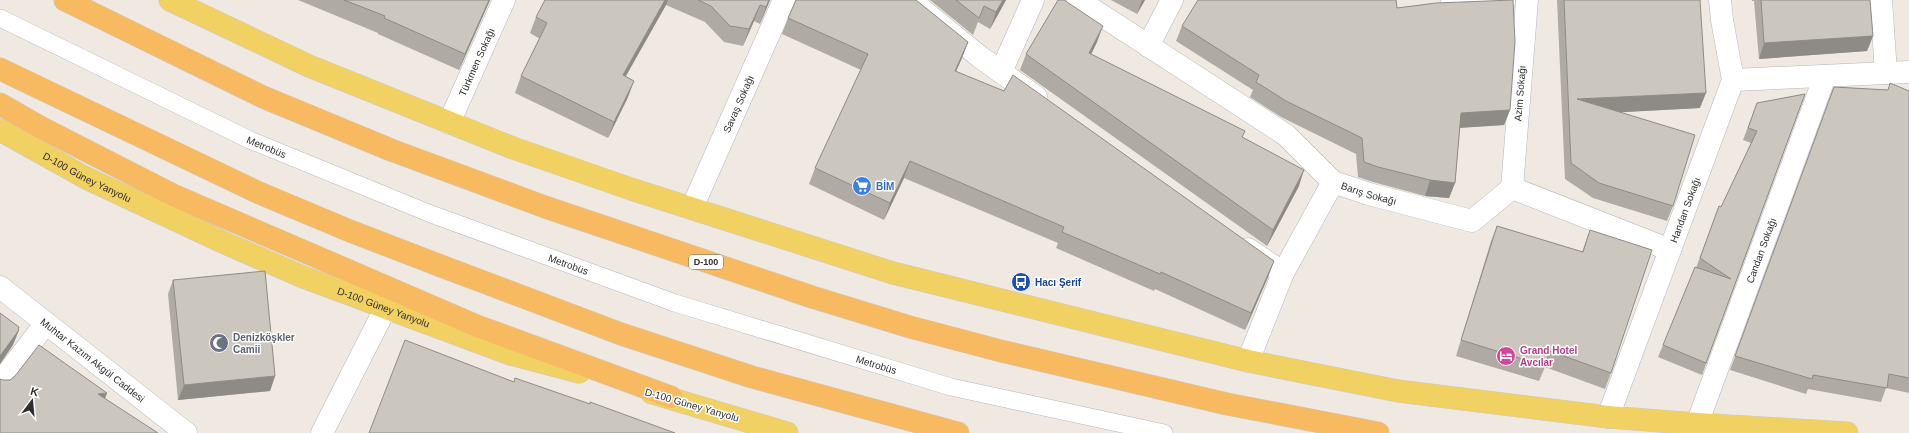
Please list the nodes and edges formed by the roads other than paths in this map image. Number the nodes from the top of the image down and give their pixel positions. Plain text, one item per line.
1 (65, 0) edge
2 (504, 0) edge
3 (784, 0) edge
4 (910, 0) edge
5 (1033, 0) edge
6 (1078, 0) edge
7 (1172, 0) edge
8 (1452, 0) edge
9 (1720, 0) edge
10 (1881, 0) edge
11 (1527, 2) edge
12 (184, 3) edge
13 (0, 18) edge
14 (1148, 46) junction
15 (0, 69) edge
16 (1001, 72) junction
17 (1909, 72) edge
18 (1886, 73) junction
19 (1825, 76) junction
20 (1733, 80) junction
21 (0, 104) edge
22 (1052, 108) edge
23 (449, 123) junction
24 (0, 130) edge
25 (1333, 182) junction
26 (1512, 188) junction
27 (692, 208) junction
28 (1232, 237) edge
29 (1670, 250) junction
30 (1283, 274) junction
31 (0, 287) edge
32 (385, 309) junction
33 (46, 323) junction
34 (1248, 361) junction
35 (0, 383) edge
36 (671, 398) junction
37 (1608, 416) junction
38 (1697, 424) junction
39 (186, 433) edge
40 (322, 433) edge
41 (787, 433) edge
42 (958, 433) edge
43 (1164, 433) edge
44 (1378, 433) edge
45 (1847, 433) edge

1 - 44 highway, D-100
2 - 23 street, Türkmen Sokağı
3 - 27 street, Savaş Sokağı
4 - 16 street
5 - 16 street
6 - 14 street, Barış Sokağı
7 - 14 street
8 - 11 street
9 - 20 street
10 - 18 street
11 - 26 street, Azim Sokağı
12 - 23 main road
13 - 43 lane, Metrobüs
14 - 25 street, Barış Sokağı
15 - 42 highway
16 - 22 street
17 - 18 street
18 - 19 street
19 - 20 street
19 - 38 street, Candan Sokağı
20 - 29 street, Handan Sokağı
21 - 36 highway
23 - 27 main road
24 - 32 main road, D-100 Güney Yanyolu
25 - 26 street, Barış Sokağı
25 - 30 street
26 - 29 street
27 - 34 main road
28 - 30 street
29 - 37 street, Handan Sokağı
30 - 34 street
31 - 33 street, Muhtar Kazım Akgül Caddesi
32 - 36 main road, D-100 Güney Yanyolu
32 - 40 street
33 - 35 street
33 - 39 street, Muhtar Kazım Akgül Caddesi
34 - 37 main road
36 - 41 main road, D-100 Güney Yanyolu
37 - 38 main road
38 - 45 main road

